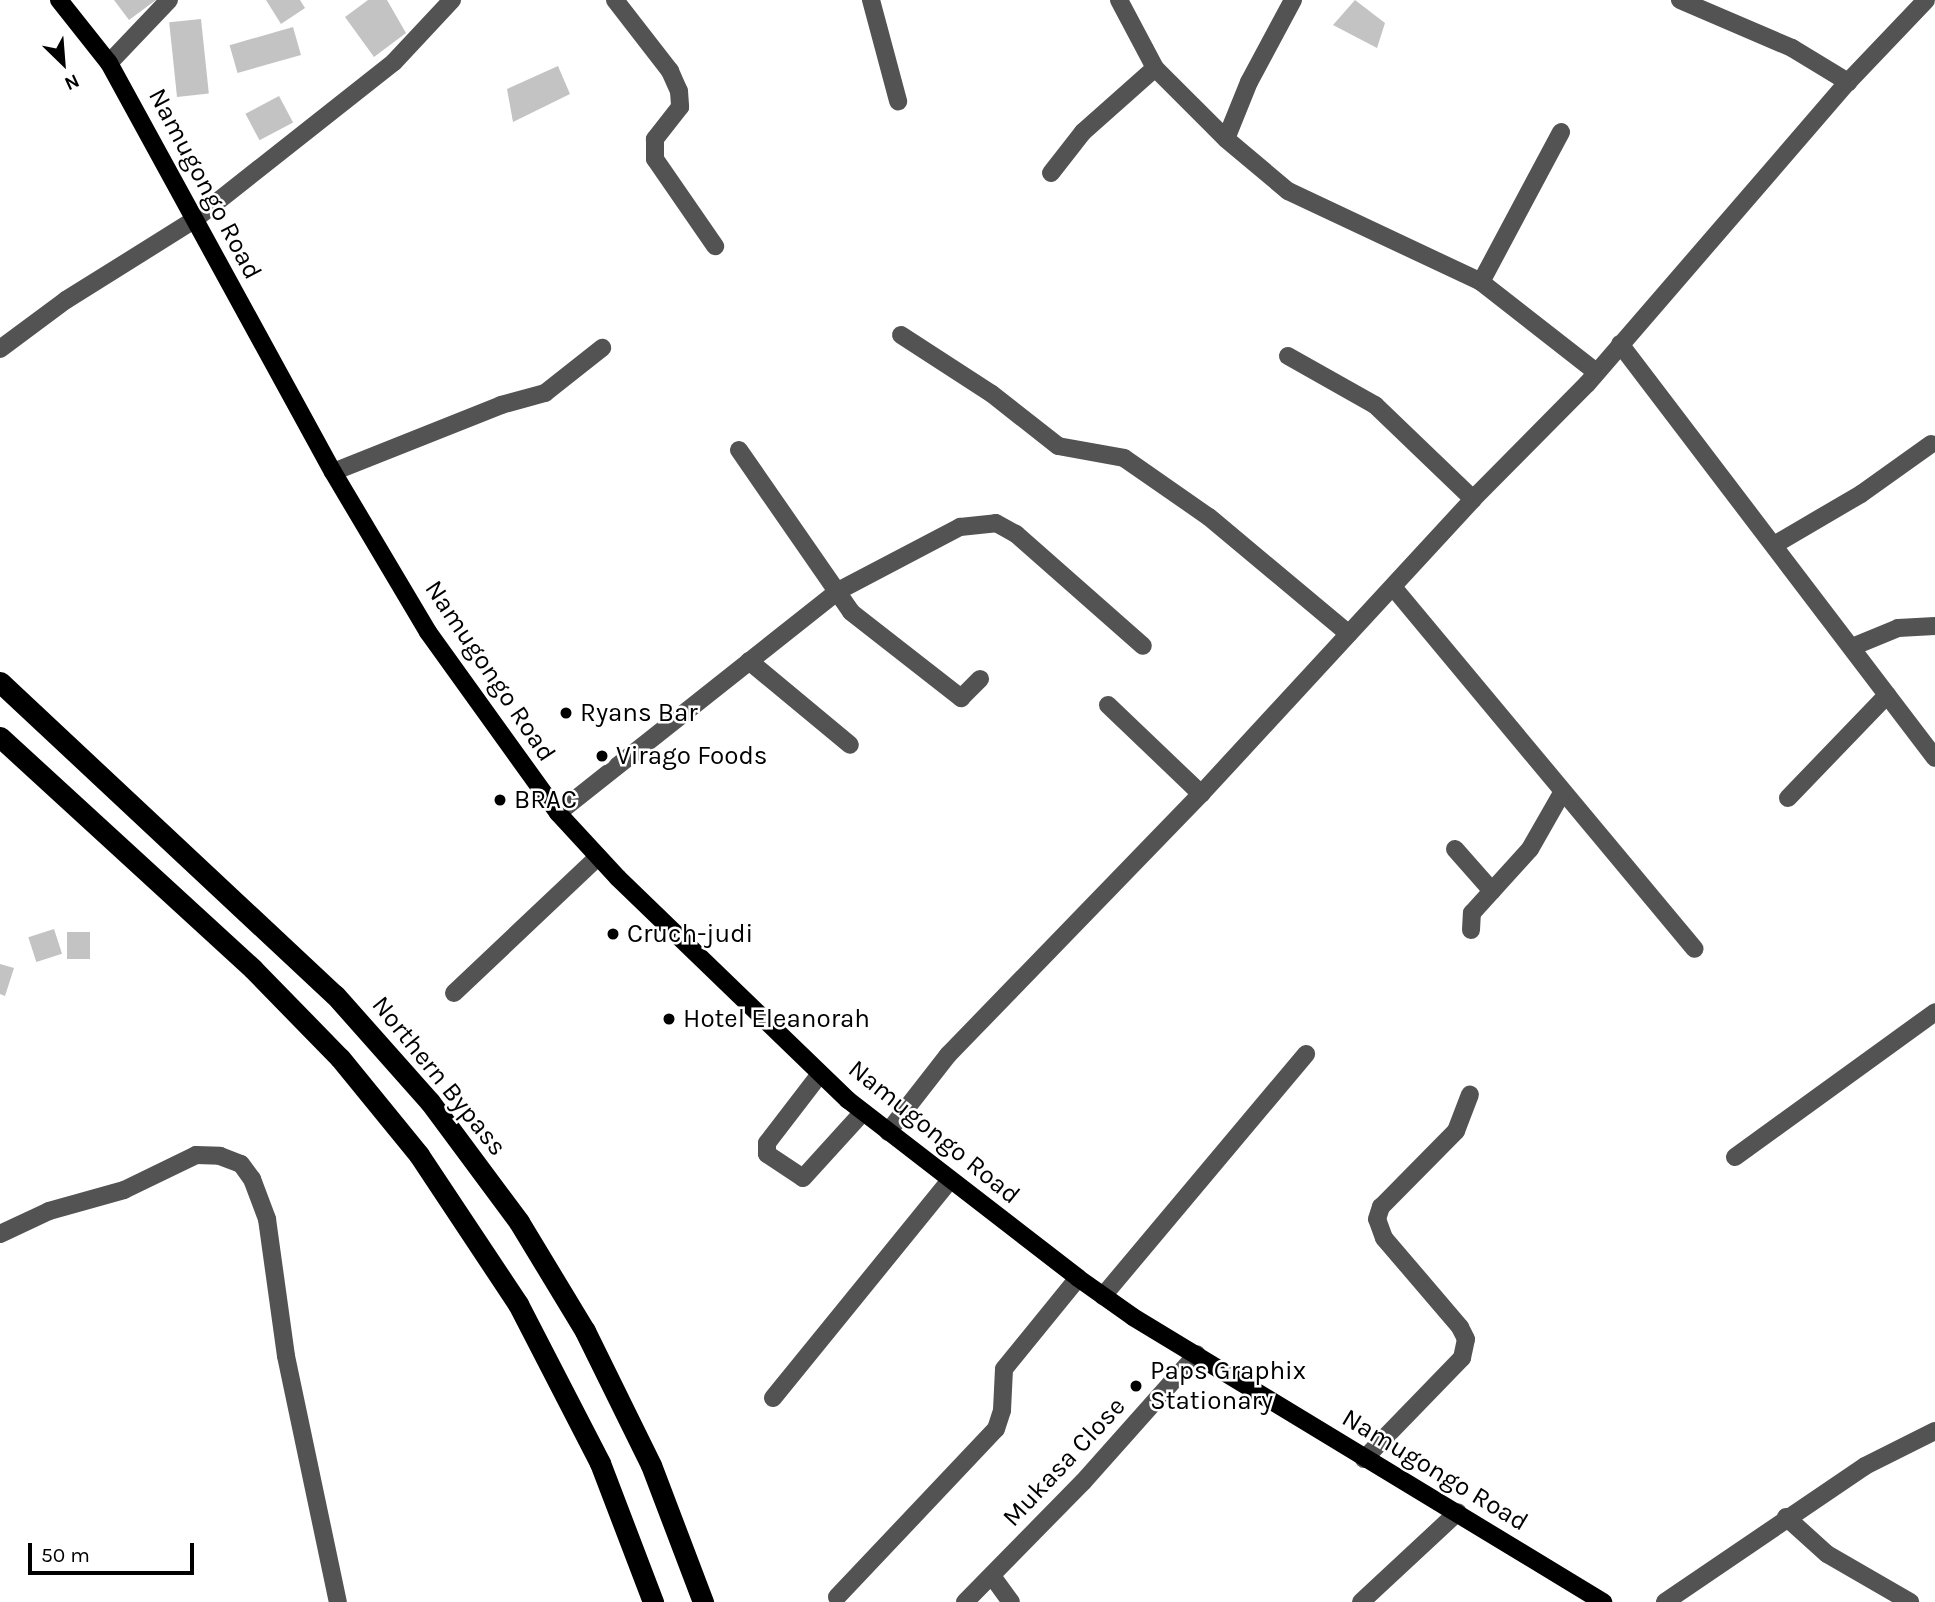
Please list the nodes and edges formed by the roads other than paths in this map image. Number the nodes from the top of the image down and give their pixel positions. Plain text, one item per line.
1 (59, 0) edge
2 (169, 0) edge
3 (452, 0) edge
4 (615, 0) edge
5 (871, 0) edge
6 (1119, 0) edge
7 (1293, 0) edge
8 (1680, 0) edge
9 (1926, 0) edge
10 (109, 63) junction
11 (1155, 68) junction
12 (1848, 82) junction
13 (898, 101) dead end
14 (1561, 132) dead end
15 (1226, 139) junction
16 (1051, 173) dead end
17 (194, 220) junction
18 (715, 246) dead end
19 (1480, 282) junction
20 (901, 335) dead end
21 (1620, 344) junction
22 (602, 348) dead end
23 (0, 349) edge
24 (1288, 356) dead end
25 (1596, 373) junction
26 (1931, 444) dead end
27 (739, 450) dead end
28 (333, 472) junction
29 (1473, 499) junction
30 (1774, 545) junction
31 (1393, 587) junction
32 (838, 591) junction
33 (1935, 626) edge
34 (1349, 634) junction
35 (1143, 646) dead end
36 (1852, 647) junction
37 (749, 661) junction
38 (981, 679) dead end
39 (0, 682) edge
40 (1887, 695) junction
41 (1108, 705) dead end
42 (0, 737) edge
43 (850, 746) dead end
44 (1935, 758) edge
45 (1562, 793) junction
46 (1202, 794) junction
47 (1788, 798) dead end
48 (558, 813) junction
49 (1455, 849) dead end
50 (598, 857) junction
51 (1492, 891) junction
52 (1471, 930) dead end
53 (1695, 949) dead end
54 (454, 993) dead end
55 (1935, 1012) edge
56 (1306, 1054) dead end
57 (820, 1074) junction
58 (1470, 1095) dead end
59 (863, 1112) junction
60 (888, 1132) junction
61 (1735, 1157) dead end
62 (950, 1180) junction
63 (0, 1234) edge
64 (1078, 1278) junction
65 (1103, 1296) junction
66 (1197, 1354) junction
67 (773, 1398) dead end
68 (1935, 1431) edge
69 (1364, 1459) junction
70 (1458, 1512) junction
71 (1786, 1517) junction
72 (992, 1576) junction
73 (836, 1597) dead end
74 (338, 1602) edge
75 (653, 1602) edge
76 (703, 1602) edge
77 (965, 1602) edge
78 (1011, 1602) edge
79 (1361, 1602) edge
80 (1603, 1602) edge
81 (1665, 1602) edge
82 (1910, 1602) edge

1 - 10 main road, Namugongo Road
2 - 10 street
3 - 17 street
4 - 18 street
5 - 13 street
6 - 11 street
7 - 15 street
8 - 12 street
9 - 12 street
10 - 17 main road, Namugongo Road
11 - 15 street
11 - 16 street
12 - 21 street
14 - 19 street
15 - 19 street
17 - 23 street
17 - 28 main road, Namugongo Road
19 - 25 street
20 - 34 street
21 - 25 street
21 - 30 street
22 - 28 street
24 - 29 street
25 - 29 street
26 - 30 street
27 - 32 street
28 - 48 main road, Namugongo Road
29 - 31 street
30 - 36 street
31 - 34 street
31 - 45 street
32 - 35 street
32 - 37 street
32 - 38 street
33 - 36 street
34 - 46 street
36 - 40 street
37 - 43 street
37 - 48 street
39 - 76 highway, Northern Bypass
40 - 44 street
40 - 47 street
41 - 46 street
42 - 75 highway
45 - 51 street
45 - 53 street
46 - 60 street
48 - 50 main road, Namugongo Road
49 - 51 street
50 - 54 street
50 - 57 main road, Namugongo Road
51 - 52 street
55 - 61 street
56 - 65 street
57 - 59 main road, Namugongo Road
57 - 59 street
58 - 69 street
59 - 60 main road, Namugongo Road
60 - 62 main road, Namugongo Road
62 - 64 main road, Namugongo Road
62 - 67 street
63 - 74 street
64 - 65 main road, Namugongo Road
64 - 73 street
65 - 66 main road, Namugongo Road
66 - 69 main road, Namugongo Road
66 - 72 street, Mukasa Close
68 - 71 street
69 - 70 main road, Namugongo Road
70 - 79 street
70 - 80 main road, Namugongo Road
71 - 81 street
71 - 82 street
72 - 77 street, Mukasa Close
72 - 78 street

